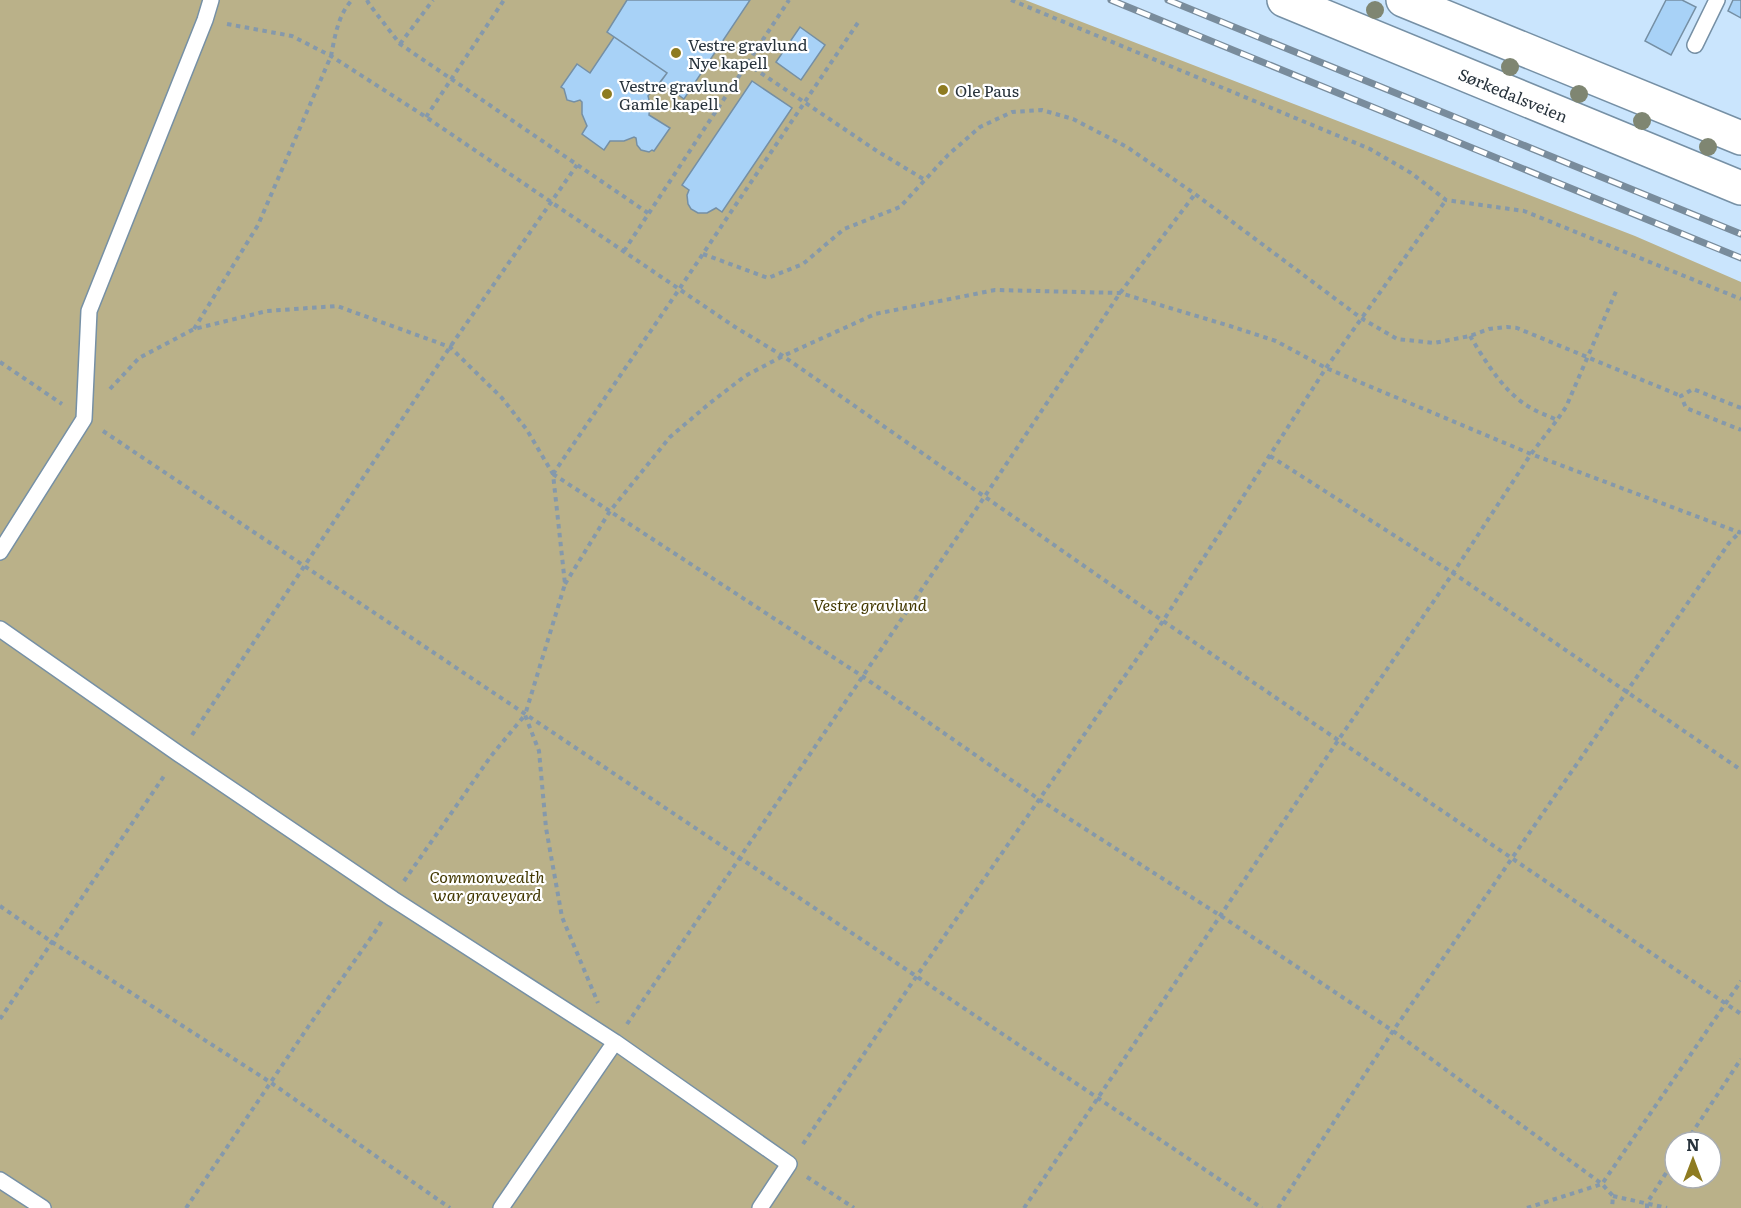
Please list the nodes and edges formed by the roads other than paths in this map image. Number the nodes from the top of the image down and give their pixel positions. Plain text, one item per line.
1 (211, 0) edge
2 (1284, 0) edge
3 (1403, 0) edge
4 (1716, 0) edge
5 (1695, 45) dead end
6 (1741, 138) edge
7 (1741, 188) edge
8 (0, 552) edge
9 (0, 629) edge
10 (615, 1042) junction
11 (0, 1180) edge
12 (43, 1208) edge
13 (501, 1208) edge
14 (760, 1208) edge

1 - 8 lane
2 - 7 main road, Sørkedalsveien
3 - 6 main road
4 - 5 lane
9 - 10 lane
10 - 13 lane
10 - 14 lane
11 - 12 lane

